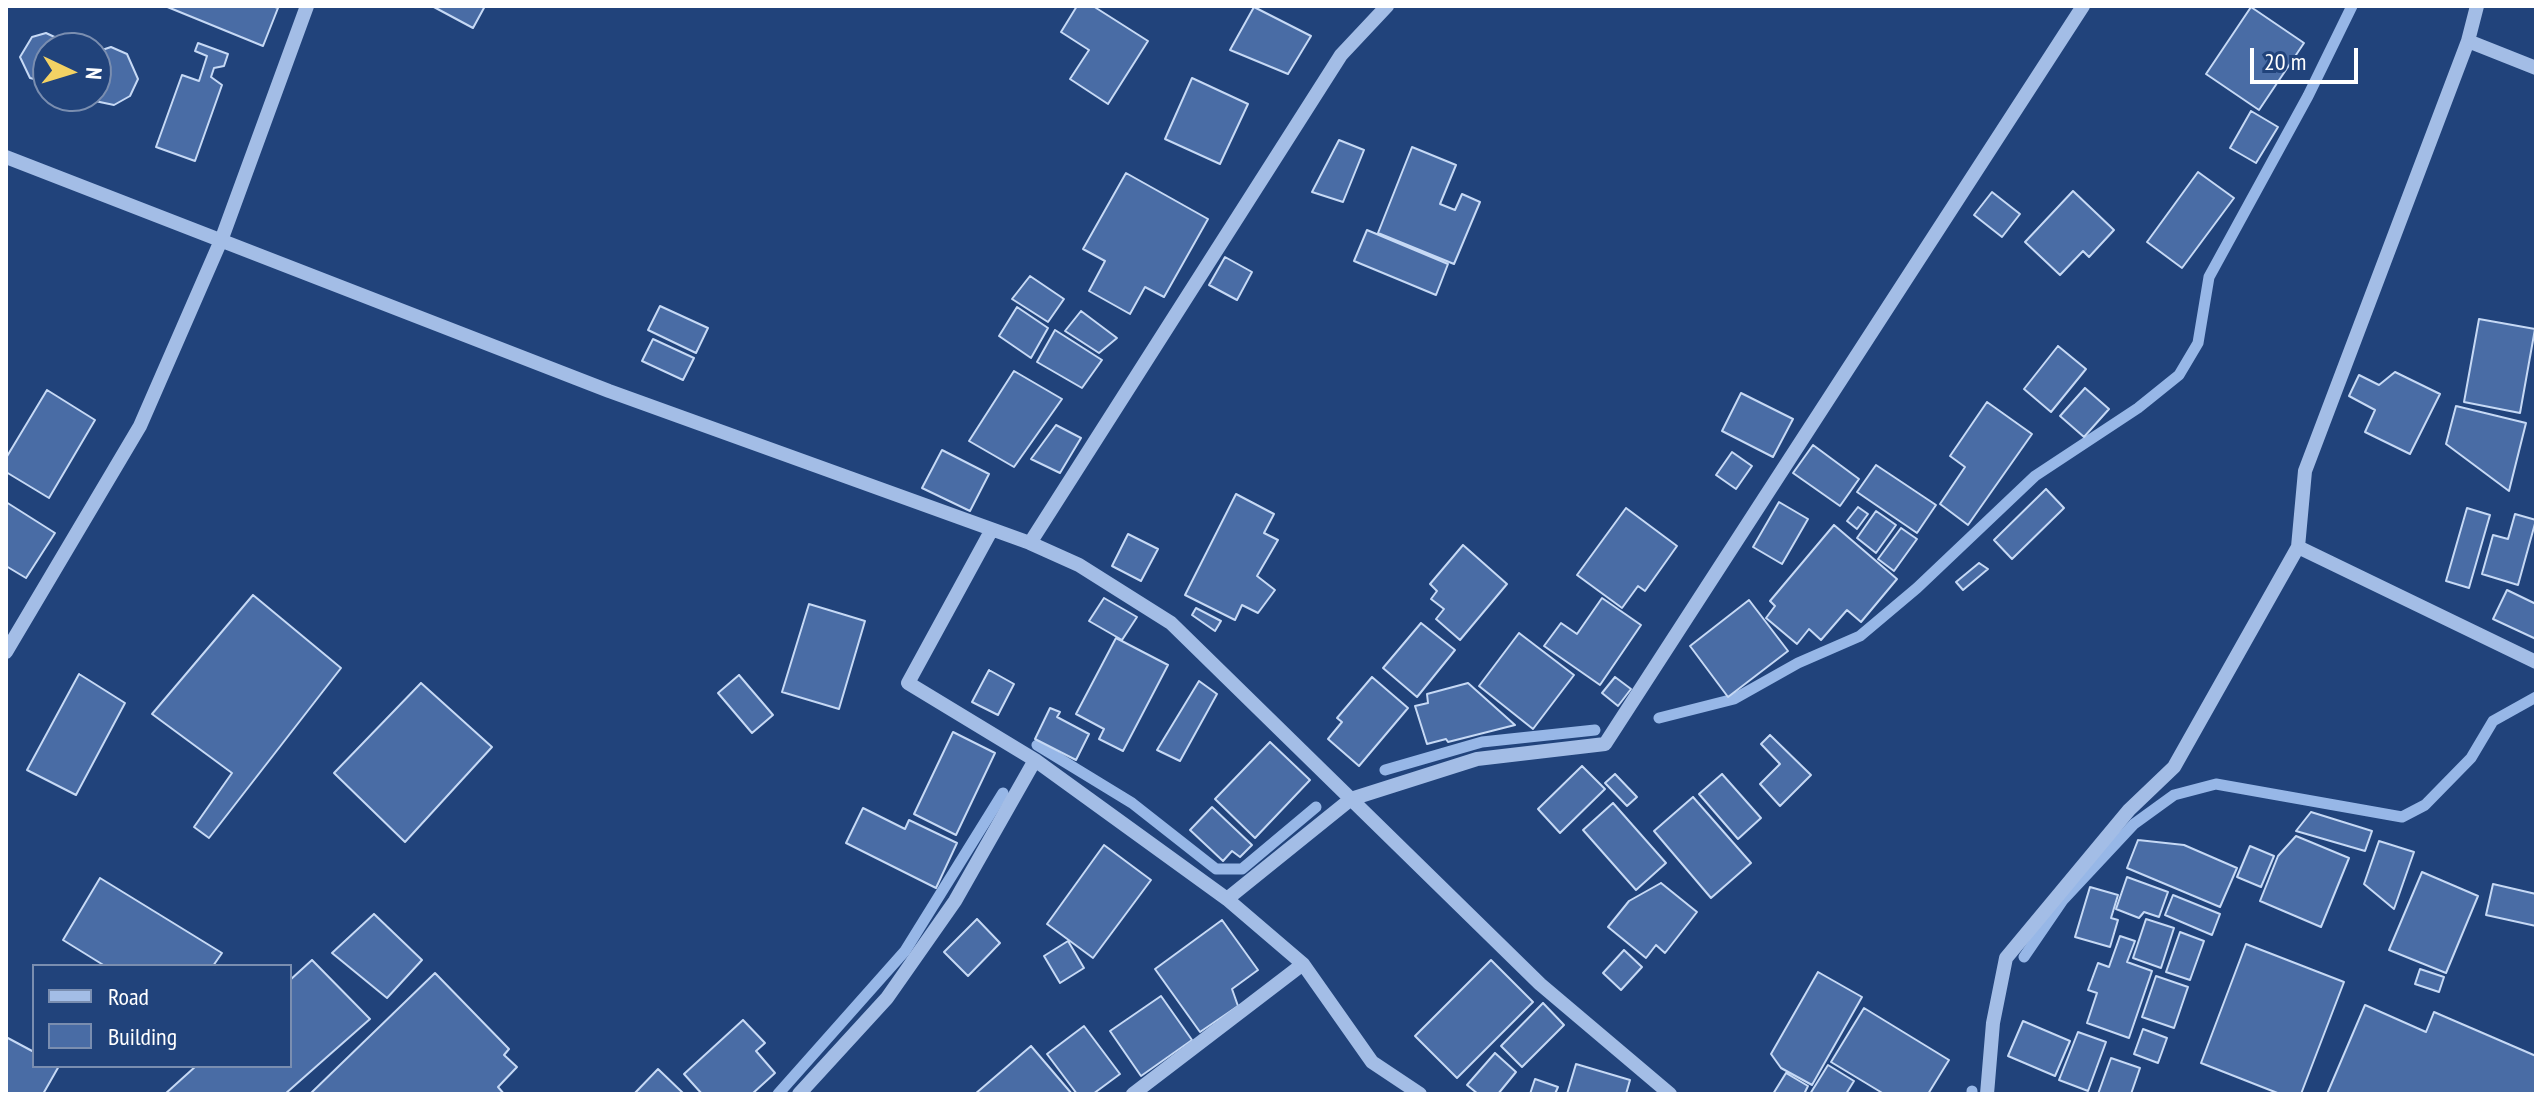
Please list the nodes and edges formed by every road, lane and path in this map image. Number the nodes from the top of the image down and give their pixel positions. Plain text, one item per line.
1 (307, 6) edge
2 (1387, 6) edge
3 (2083, 6) edge
4 (2477, 6) edge
5 (2468, 41) junction
6 (2536, 68) edge
7 (6, 157) edge
8 (222, 238) junction
9 (991, 531) junction
10 (1030, 543) junction
11 (2298, 547) junction
12 (6, 652) edge
13 (2536, 662) edge
14 (1035, 760) junction
15 (1351, 799) junction
16 (1227, 899) junction
17 (1303, 964) junction
18 (799, 1094) edge
19 (1133, 1094) edge
20 (1420, 1094) edge
21 (1670, 1094) edge
22 (1987, 1094) edge

1 - 8 street
2 - 10 street
3 - 15 street
4 - 5 street
5 - 6 street
5 - 11 street
7 - 8 street
8 - 9 street
8 - 12 street
9 - 10 street
9 - 14 street
10 - 15 street
11 - 13 street
11 - 22 street
14 - 16 street
14 - 18 street
15 - 16 street
15 - 21 street
16 - 17 street
17 - 19 street
17 - 20 street

